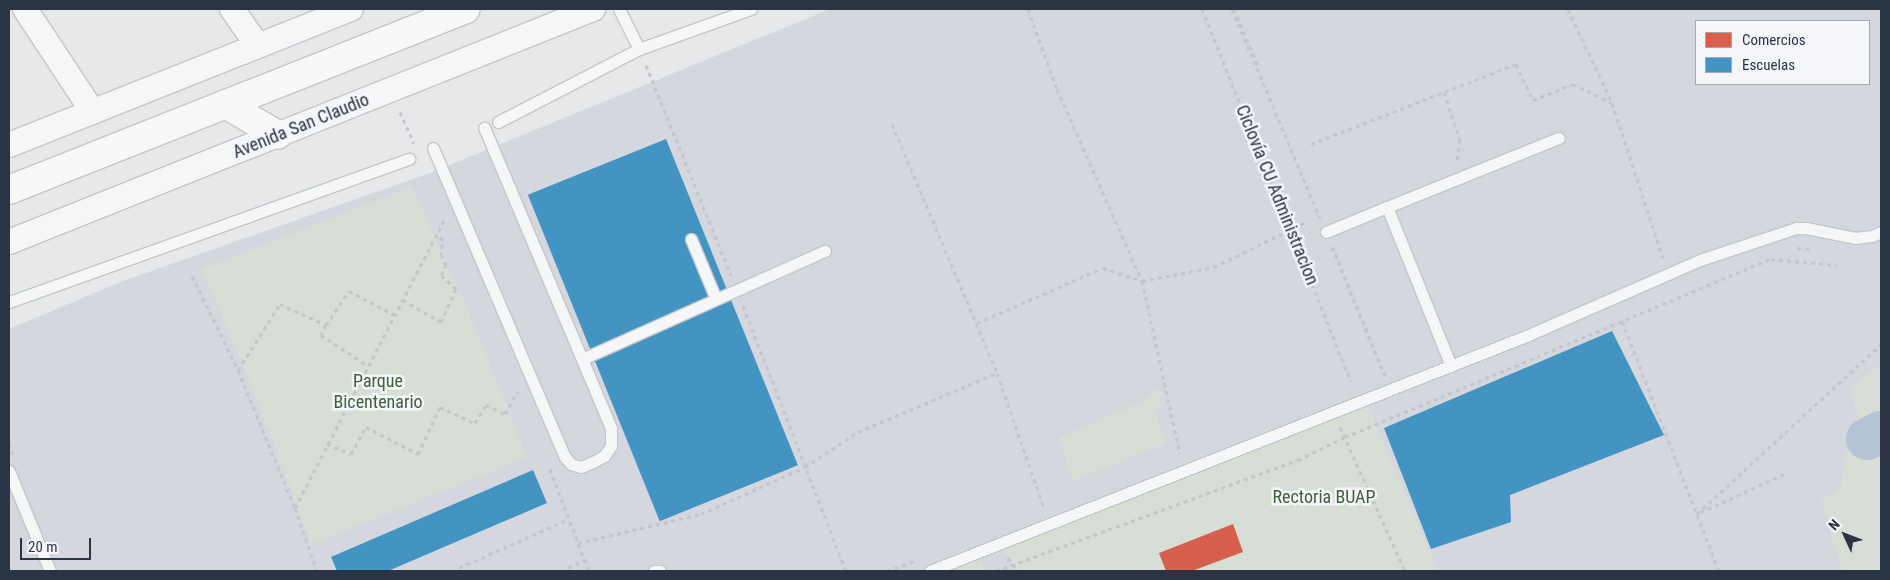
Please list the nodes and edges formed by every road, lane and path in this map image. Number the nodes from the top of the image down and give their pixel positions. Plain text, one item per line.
1 (25, 9) edge
2 (232, 9) edge
3 (351, 9) edge
4 (465, 9) edge
5 (593, 9) edge
6 (619, 9) edge
7 (751, 9) edge
8 (1028, 9) edge
9 (1202, 9) edge
10 (1234, 9) edge
11 (1568, 9) edge
12 (258, 46) junction
13 (639, 50) junction
14 (1444, 92) junction
15 (1612, 102) junction
16 (225, 104) junction
17 (93, 112) junction
18 (498, 122) dead end
19 (892, 124) dead end
20 (484, 128) dead end
21 (278, 135) junction
22 (1560, 138) dead end
23 (1312, 144) dead end
24 (9, 145) edge
25 (433, 148) dead end
26 (409, 159) dead end
27 (1455, 180) junction
28 (9, 190) edge
29 (1387, 207) junction
30 (447, 214) dead end
31 (1306, 222) dead end
32 (1290, 229) junction
33 (1326, 232) junction
34 (1881, 232) edge
35 (436, 235) junction
36 (691, 239) dead end
37 (9, 242) edge
38 (1789, 247) dead end
39 (1816, 249) dead end
40 (825, 251) dead end
41 (1836, 265) dead end
42 (1668, 274) junction
43 (192, 276) dead end
44 (1142, 281) junction
45 (737, 290) junction
46 (1676, 299) junction
47 (403, 300) junction
48 (716, 300) junction
49 (9, 302) edge
50 (395, 315) junction
51 (1622, 321) junction
52 (977, 323) junction
53 (326, 325) junction
54 (1881, 344) edge
55 (582, 359) junction
56 (368, 366) junction
57 (1451, 366) junction
58 (238, 370) junction
59 (997, 373) junction
60 (1386, 376) dead end
61 (1352, 381) dead end
62 (520, 388) dead end
63 (1333, 412) junction
64 (1345, 437) junction
65 (327, 444) junction
66 (805, 467) junction
67 (9, 471) edge
68 (1184, 472) junction
69 (1784, 474) dead end
70 (295, 508) junction
71 (1697, 514) junction
72 (569, 519) dead end
73 (1046, 526) junction
74 (578, 543) dead end
75 (585, 560) dead end
76 (1013, 565) junction
77 (50, 571) edge
78 (317, 571) edge
79 (452, 571) edge
80 (561, 571) edge
81 (654, 571) edge
82 (660, 571) edge
83 (846, 571) edge
84 (930, 571) edge
85 (996, 571) edge
86 (1018, 571) edge
87 (1405, 571) edge
88 (1719, 571) edge

1 - 17 street
2 - 12 street
3 - 12 street
4 - 16 street
5 - 21 street, Avenida San Claudio
6 - 13 lane
7 - 13 lane
8 - 44 path
9 - 32 path, Ciclovía CU Administracion
10 - 33 path, Ciclovía CU Administracion
11 - 15 path
12 - 17 street
13 - 18 lane
13 - 45 path
14 - 15 path
14 - 23 path
14 - 27 path
15 - 42 path
16 - 21 street
16 - 28 street
17 - 24 street
19 - 52 path
20 - 55 lane
21 - 37 street, Avenida San Claudio
22 - 27 lane
25 - 55 lane
26 - 49 lane
27 - 29 lane
29 - 33 lane
29 - 57 lane
30 - 35 path
31 - 32 path
32 - 44 path
32 - 61 path, Ciclovía CU Administracion
33 - 60 path, Ciclovía CU Administracion
34 - 42 lane
35 - 47 path
35 - 47 path
36 - 48 lane
38 - 39 path
40 - 45 lane
41 - 46 path
42 - 46 path
42 - 57 lane
43 - 58 path
44 - 52 path
44 - 68 path
45 - 48 lane
45 - 66 path
46 - 51 path
47 - 50 path
48 - 55 lane
50 - 53 path
50 - 56 path
51 - 64 path
51 - 71 path
52 - 59 path
53 - 56 path
53 - 58 path
54 - 71 path
56 - 65 path
57 - 63 lane
58 - 70 path
59 - 66 path
59 - 73 path
62 - 65 path
63 - 64 path
63 - 68 lane
64 - 76 path
64 - 87 path
65 - 70 path
66 - 74 path
66 - 83 path
67 - 77 lane
68 - 73 lane
69 - 71 path
70 - 78 path
71 - 88 path
72 - 79 path
73 - 84 lane
75 - 80 path
76 - 85 path
76 - 86 path
81 - 82 lane

